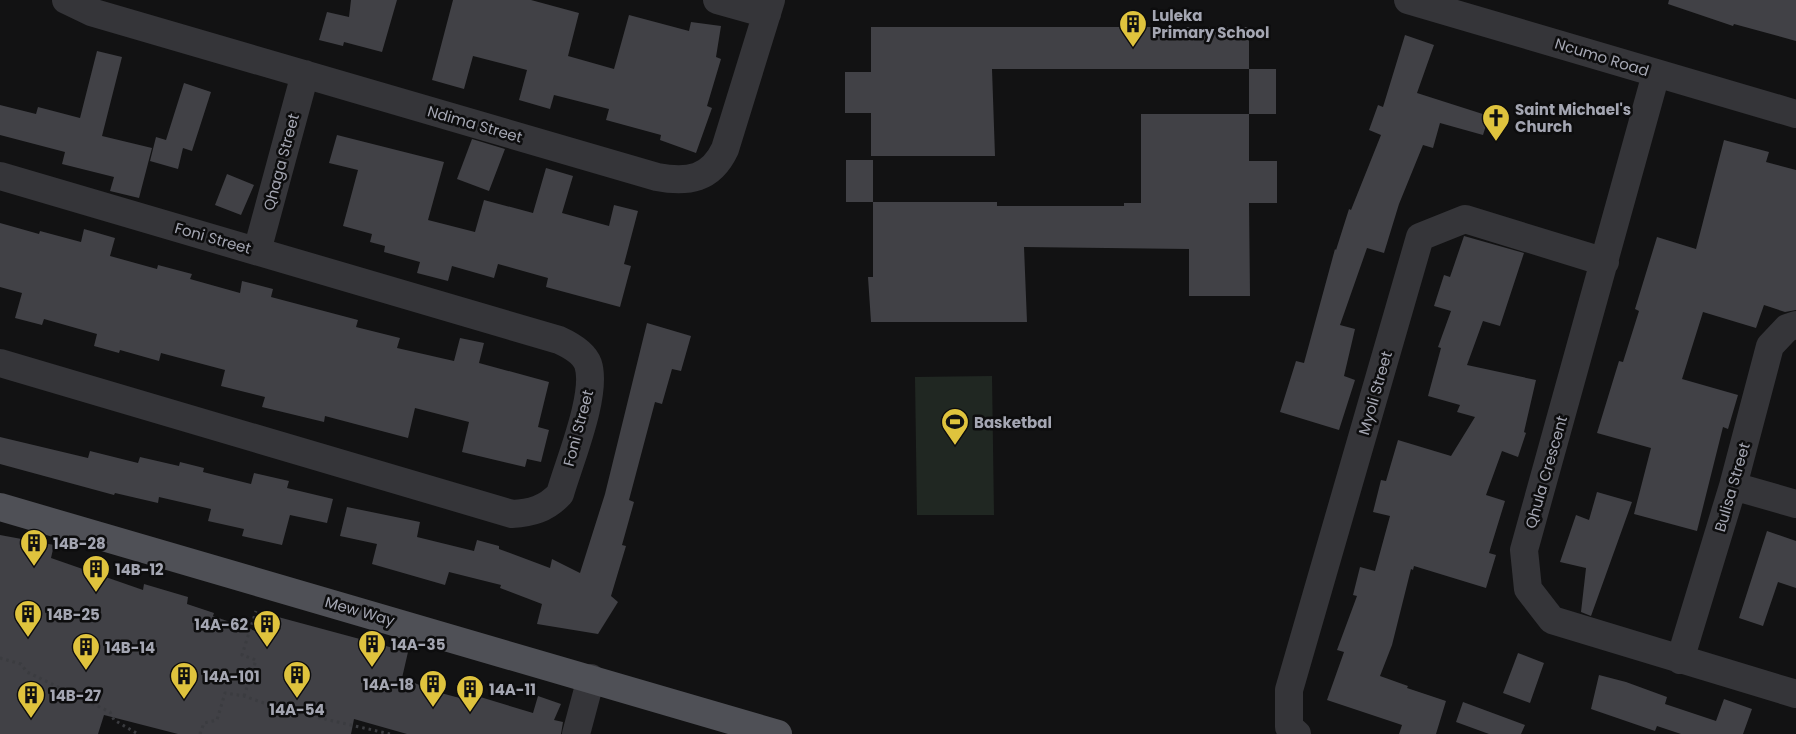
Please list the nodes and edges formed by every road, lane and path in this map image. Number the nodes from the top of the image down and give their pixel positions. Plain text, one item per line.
1 (66, 0) edge
2 (717, 0) edge
3 (1408, 0) edge
4 (769, 7) edge
5 (305, 74) junction
6 (1656, 74) junction
7 (1796, 114) edge
8 (0, 176) edge
9 (257, 251) junction
10 (1605, 262) junction
11 (1796, 325) edge
12 (0, 363) edge
13 (1733, 486) junction
14 (1796, 504) edge
15 (0, 506) edge
16 (263, 582) junction
17 (0, 658) edge
18 (1680, 660) junction
19 (591, 678) junction
20 (1796, 694) edge
21 (244, 696) junction
22 (138, 734) edge
23 (200, 734) edge
24 (390, 734) edge
25 (576, 734) edge
26 (778, 734) edge
27 (1297, 734) edge

1 - 5 street, Ndima Street
2 - 4 street
3 - 6 street, Ncumo Road
4 - 5 street, Ndima Street
5 - 9 street, Qhaga Street
6 - 7 street, Ncumo Road
6 - 10 street, Qhula Crescent
8 - 9 street, Foni Street
9 - 12 street, Foni Street
10 - 18 street, Qhula Crescent
10 - 27 street, Myoli Street
11 - 13 street, Bulisa Street
13 - 14 street
13 - 18 street, Bulisa Street
15 - 16 main road, Mew Way
16 - 19 main road, Mew Way
16 - 21 path
17 - 22 path
18 - 20 street, Qhula Crescent
19 - 25 street
19 - 26 main road, Mew Way
21 - 23 path
21 - 24 path

